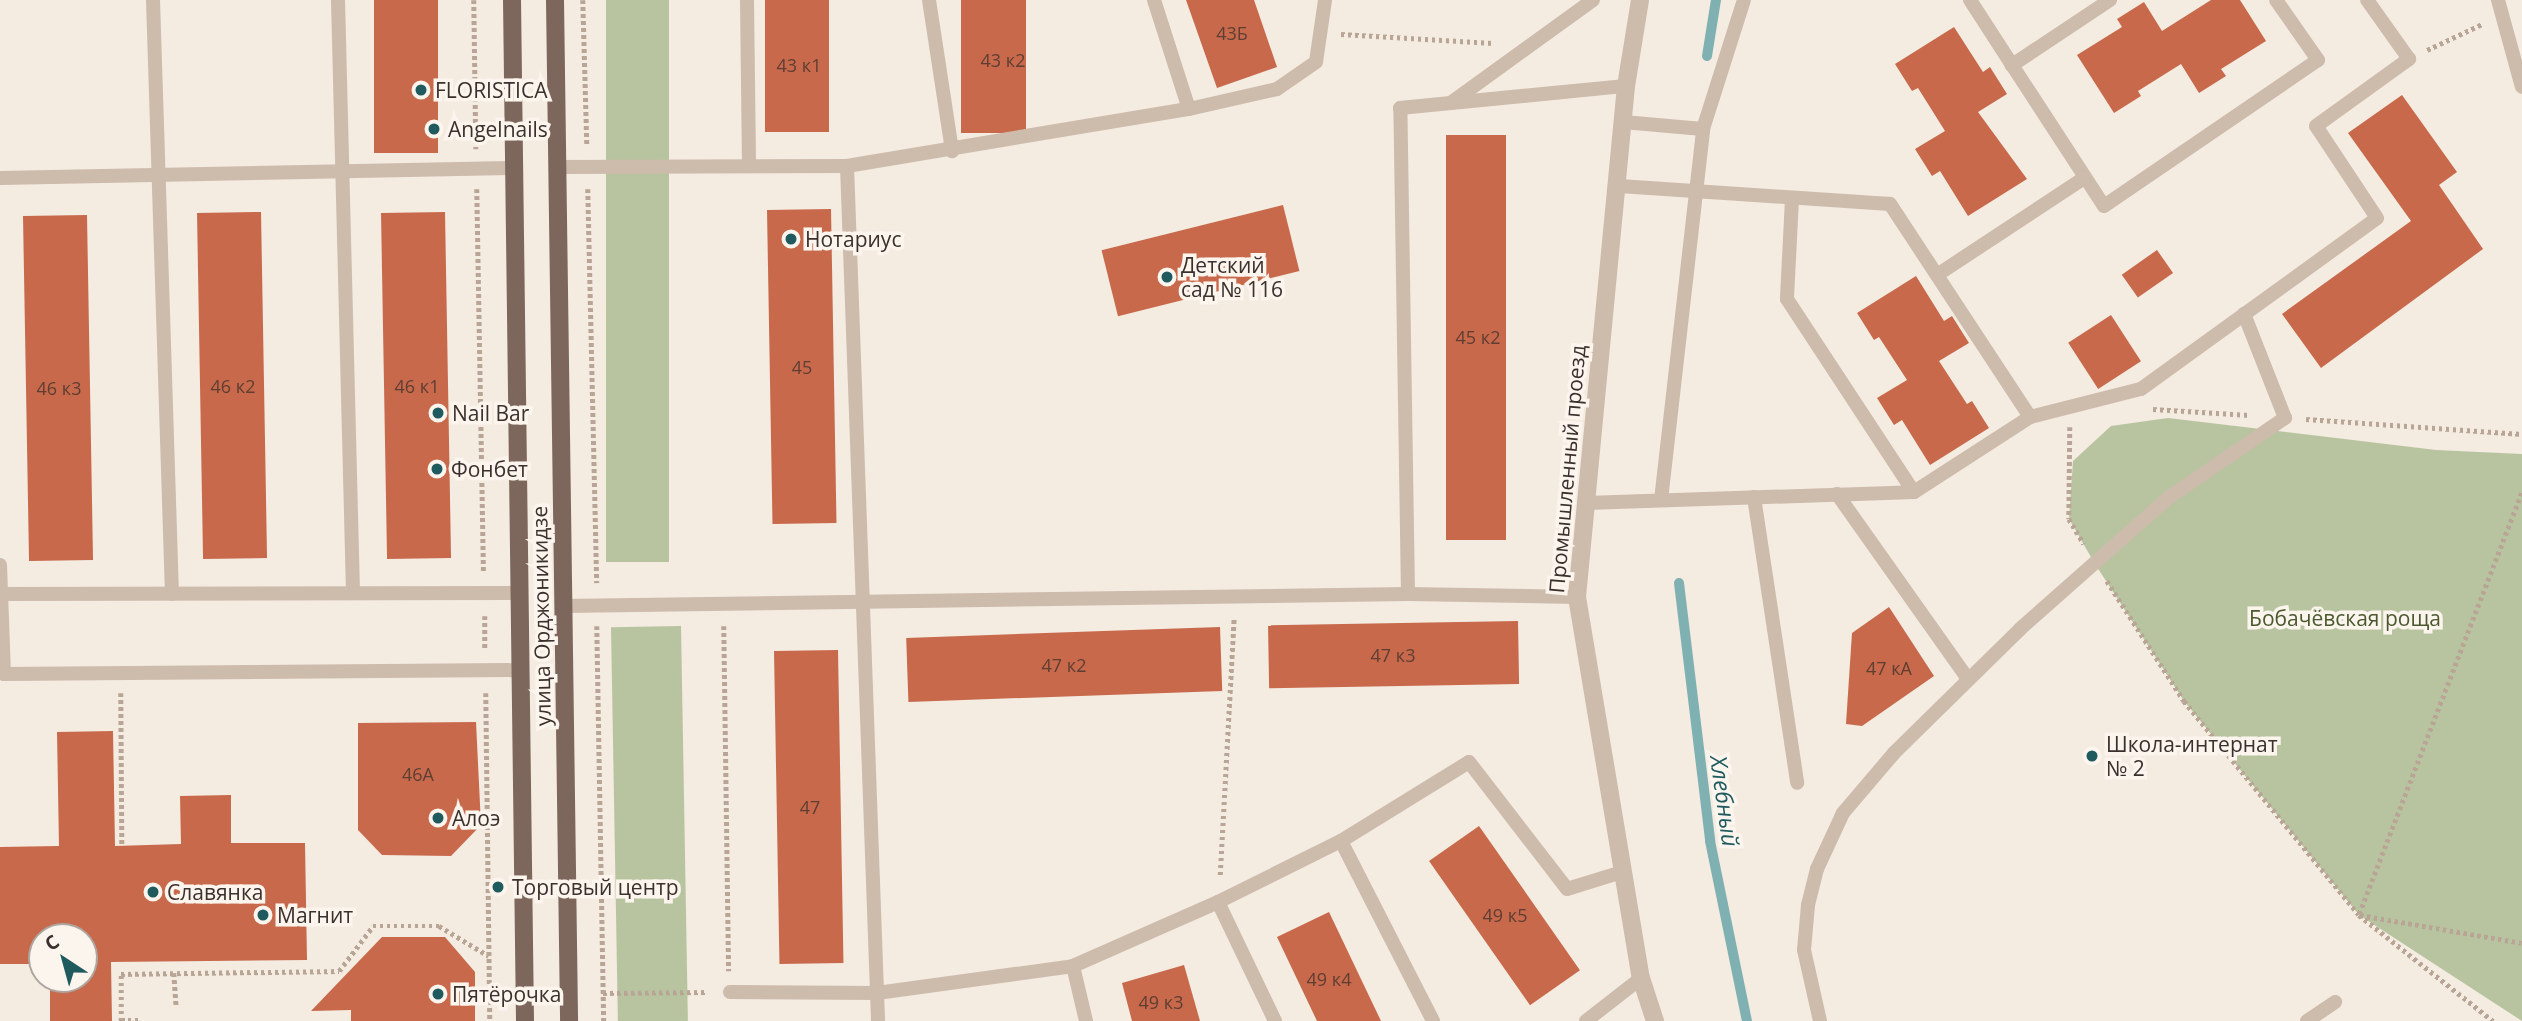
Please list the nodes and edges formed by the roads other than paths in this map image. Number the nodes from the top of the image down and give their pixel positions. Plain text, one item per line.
1 (153, 0) edge
2 (338, 0) edge
3 (512, 0) edge
4 (555, 0) edge
5 (747, 0) edge
6 (929, 0) edge
7 (1154, 0) edge
8 (1325, 0) edge
9 (1593, 0) edge
10 (1640, 0) edge
11 (1744, 0) edge
12 (1970, 0) edge
13 (2110, 0) edge
14 (2276, 0) edge
15 (2367, 0) edge
16 (2498, 0) edge
17 (2012, 65) junction
18 (1626, 86) junction
19 (2522, 87) edge
20 (1451, 103) junction
21 (1189, 109) junction
22 (1623, 122) junction
23 (1703, 129) junction
24 (952, 151) junction
25 (749, 164) junction
26 (847, 166) junction
27 (558, 167) junction
28 (514, 168) junction
29 (342, 171) junction
30 (158, 175) junction
31 (0, 178) edge
32 (2084, 178) junction
33 (1616, 186) junction
34 (1696, 192) junction
35 (1792, 199) junction
36 (1937, 275) junction
37 (2244, 314) junction
38 (2030, 416) junction
39 (1914, 492) junction
40 (1837, 494) junction
41 (1754, 497) junction
42 (1661, 500) junction
43 (1586, 503) junction
44 (0, 565) edge
45 (353, 593) junction
46 (519, 593) junction
47 (0, 594) edge
48 (172, 594) junction
49 (1408, 594) junction
50 (1577, 597) junction
51 (860, 602) junction
52 (563, 606) junction
53 (520, 670) junction
54 (1968, 678) junction
55 (1797, 783) dead end
56 (1341, 841) junction
57 (1622, 872) junction
58 (1218, 902) junction
59 (1073, 966) junction
60 (1641, 978) junction
61 (730, 992) road end
62 (877, 993) junction
63 (2334, 1002) dead end
64 (525, 1021) edge
65 (569, 1021) edge
66 (878, 1021) edge
67 (1086, 1021) edge
68 (1275, 1021) edge
69 (1433, 1021) edge
70 (1586, 1021) edge
71 (1656, 1021) edge
72 (1820, 1021) edge
73 (2307, 1021) edge

1 - 30 lane
2 - 29 lane
3 - 28 main road, улица Орджоникидзе
4 - 27 main road, улица Орджоникидзе
5 - 25 lane
6 - 24 lane
7 - 21 lane
8 - 21 lane
9 - 20 lane
10 - 18 street, Промышленный проезд
11 - 23 lane
12 - 17 lane
13 - 17 lane
14 - 32 lane
15 - 37 lane
16 - 19 lane
17 - 32 lane
18 - 20 lane
18 - 22 street, Промышленный проезд
20 - 49 lane
21 - 24 lane
22 - 23 lane
22 - 33 street, Промышленный проезд
23 - 34 lane
24 - 26 lane
25 - 26 lane
25 - 27 lane
26 - 51 lane
27 - 52 main road, улица Орджоникидзе
28 - 29 lane
28 - 46 main road, улица Орджоникидзе
29 - 30 lane
29 - 45 lane
30 - 31 lane
30 - 48 lane
32 - 36 lane
33 - 34 lane
33 - 43 street, Промышленный проезд
34 - 35 lane
34 - 42 lane
35 - 36 lane
35 - 39 lane
36 - 38 lane
37 - 38 lane
37 - 54 lane
38 - 39 lane
39 - 40 lane
40 - 41 lane
40 - 54 lane
41 - 42 lane
41 - 55 lane
42 - 43 lane
43 - 50 street, Промышленный проезд
44 - 47 lane
45 - 46 lane
45 - 48 lane
46 - 53 main road, улица Орджоникидзе
47 - 48 lane
47 - 53 lane
49 - 50 lane
49 - 51 lane
50 - 57 street, Промышленный проезд
51 - 52 lane
51 - 62 lane
52 - 65 main road, улица Орджоникидзе
53 - 64 main road, улица Орджоникидзе
54 - 72 lane
56 - 57 lane
56 - 58 lane
56 - 69 lane
57 - 60 street, Промышленный проезд
58 - 59 lane
58 - 68 lane
59 - 62 lane
59 - 67 lane
60 - 70 lane
60 - 71 street, Промышленный проезд
61 - 62 lane
62 - 66 lane
63 - 73 lane

